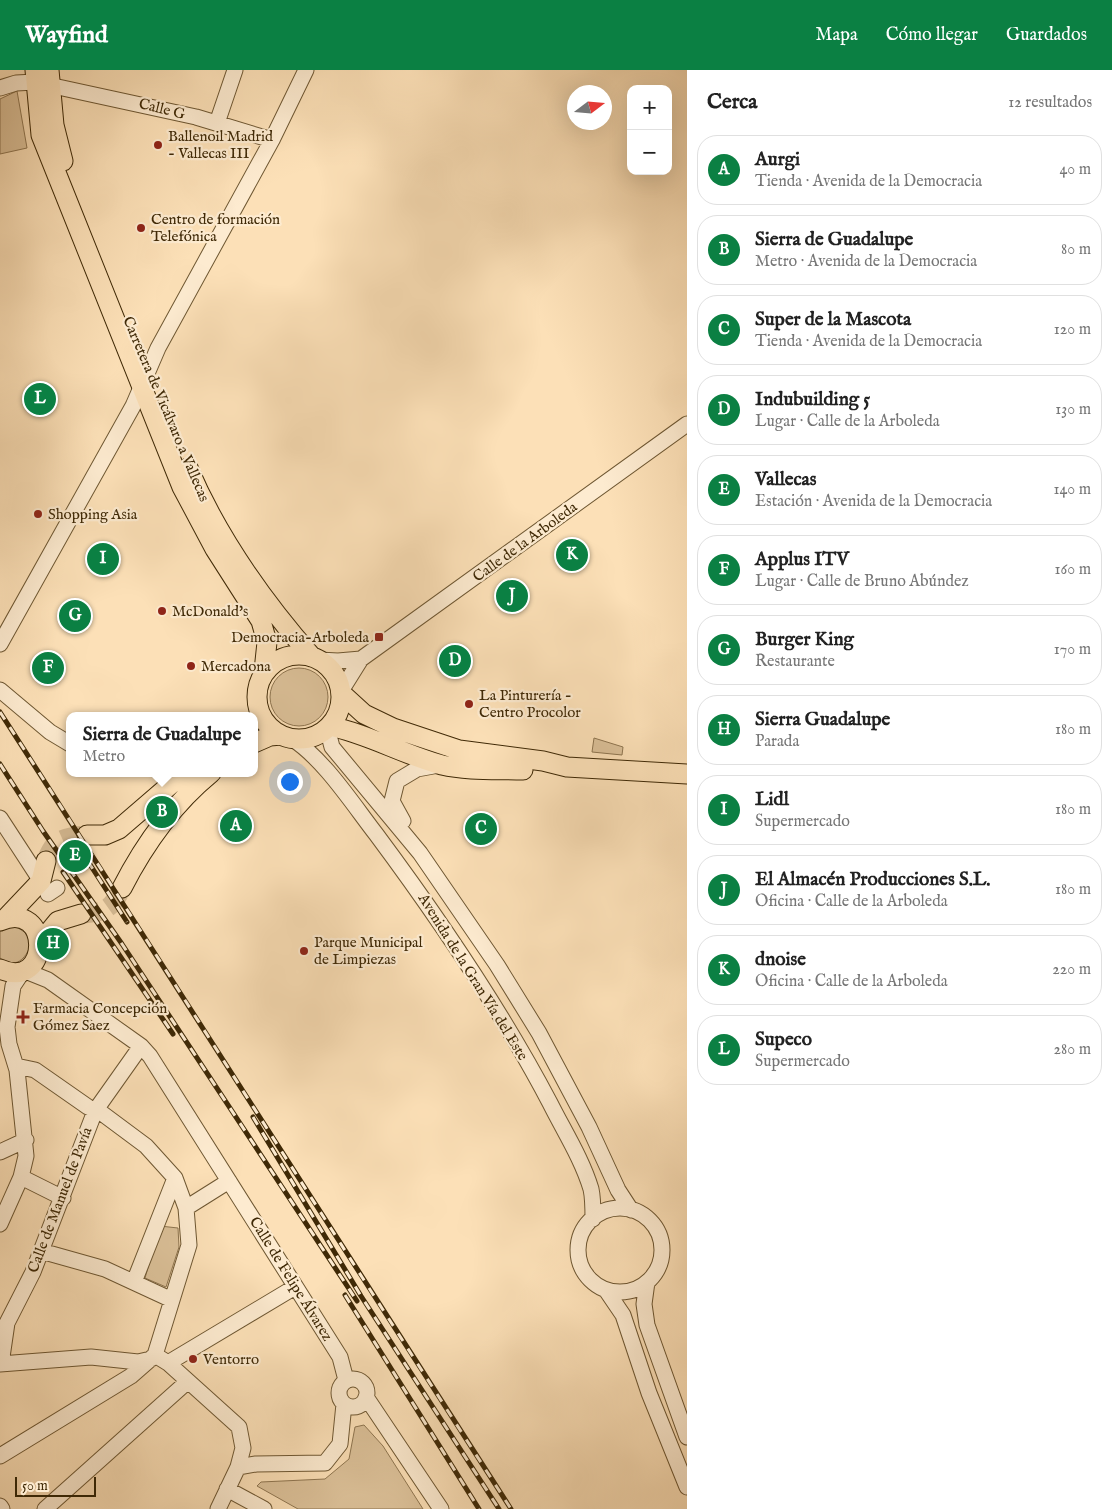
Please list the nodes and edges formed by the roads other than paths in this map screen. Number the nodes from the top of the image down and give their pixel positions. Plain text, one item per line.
1 (235, 70) edge
2 (306, 70) edge
3 (41, 75) edge
4 (0, 83) edge
5 (0, 88) edge
6 (217, 123) junction
7 (272, 140) junction
8 (145, 378) junction
9 (687, 424) edge
10 (0, 644) edge
11 (316, 658) junction
12 (361, 659) junction
13 (264, 671) junction
14 (0, 690) edge
15 (341, 692) junction
16 (256, 697) junction
17 (250, 712) edge
18 (328, 727) junction
19 (286, 736) junction
20 (258, 741) edge
21 (66, 742) edge
22 (443, 765) junction
23 (567, 767) junction
24 (687, 774) edge
25 (179, 777) edge
26 (207, 777) edge
27 (0, 818) edge
28 (87, 835) tunnel mouth
29 (420, 853) junction
30 (46, 861) tunnel mouth
31 (48, 888) junction
32 (122, 888) tunnel mouth
33 (81, 914) tunnel mouth
34 (3, 920) edge
35 (40, 947) junction
36 (0, 969) edge
37 (23, 971) junction
38 (48, 980) junction
39 (141, 1046) junction
40 (16, 1066) junction
41 (95, 1111) junction
42 (26, 1140) junction
43 (0, 1152) edge
44 (21, 1177) junction
45 (174, 1178) junction
46 (229, 1181) junction
47 (63, 1198) junction
48 (186, 1208) junction
49 (631, 1210) junction
50 (593, 1219) junction
51 (0, 1224) edge
52 (41, 1252) junction
53 (134, 1282) junction
54 (647, 1282) junction
55 (295, 1287) junction
56 (606, 1290) junction
57 (172, 1300) junction
58 (158, 1359) junction
59 (1, 1364) edge
60 (346, 1380) junction
61 (187, 1382) junction
62 (366, 1397) junction
63 (344, 1404) junction
64 (687, 1437) edge
65 (0, 1456) edge
66 (238, 1467) junction
67 (687, 1488) edge
68 (227, 1489) junction
69 (0, 1506) edge
70 (2, 1509) edge
71 (45, 1509) edge
72 (218, 1509) edge
73 (264, 1509) edge
74 (441, 1509) edge

1 - 6 street
2 - 7 street
3 - 4 street
3 - 5 street
3 - 6 street, Calle G
3 - 8 main road, Carretera de Vicálvaro a Vallecas
3 - 8 main road, Carretera de Vicálvaro a Vallecas
6 - 7 street, Calle G
7 - 8 street
8 - 10 street
8 - 11 main road, Carretera de Vicálvaro a Vallecas
8 - 13 main road, Carretera de Vicálvaro a Vallecas
9 - 12 street, Calle de la Arboleda
11 - 12 street, Calle de la Arboleda
11 - 13 main road
11 - 15 main road
12 - 15 street, Calle de la Arboleda
13 - 16 main road
14 - 21 street
15 - 18 main road
15 - 23 main road
16 - 17 main road
16 - 19 main road
18 - 19 main road
18 - 22 main road
18 - 29 street, Avenida de la Gran Vía del Este
19 - 20 main road
19 - 50 street, Avenida de la Gran Vía del Este
22 - 23 main road
22 - 29 street
23 - 24 main road
25 - 28 main road
26 - 32 main road
27 - 31 street
29 - 49 street, Avenida de la Gran Vía del Este
30 - 31 main road
31 - 34 main road
33 - 35 main road
34 - 35 main road
35 - 37 main road
35 - 38 street
36 - 37 main road
37 - 38 street, Calle de Felipe Álvarez
37 - 40 street
38 - 39 street, Calle de Felipe Álvarez
39 - 41 street, Calle de Manuel de Pavía
39 - 46 street, Calle de Felipe Álvarez
40 - 41 street
40 - 42 street
41 - 45 street
41 - 47 street, Calle de Manuel de Pavía
42 - 43 street
42 - 44 street
44 - 47 street
44 - 51 street
45 - 48 street
45 - 53 street
46 - 48 street
46 - 55 street, Calle de Felipe Álvarez
47 - 52 street, Calle de Manuel de Pavía
48 - 57 street
49 - 50 street
49 - 54 street
50 - 56 street
52 - 53 street
52 - 59 street, Calle de Manuel de Pavía
53 - 57 street
54 - 56 street
54 - 64 street
55 - 58 street
55 - 60 street, Calle de Felipe Álvarez
56 - 67 street
57 - 58 street
58 - 59 street
58 - 61 street
58 - 65 street
60 - 62 street
60 - 63 street
61 - 66 street
61 - 71 street
62 - 63 street
62 - 74 street
63 - 66 street
66 - 68 street
68 - 72 street
68 - 73 street
69 - 70 street

